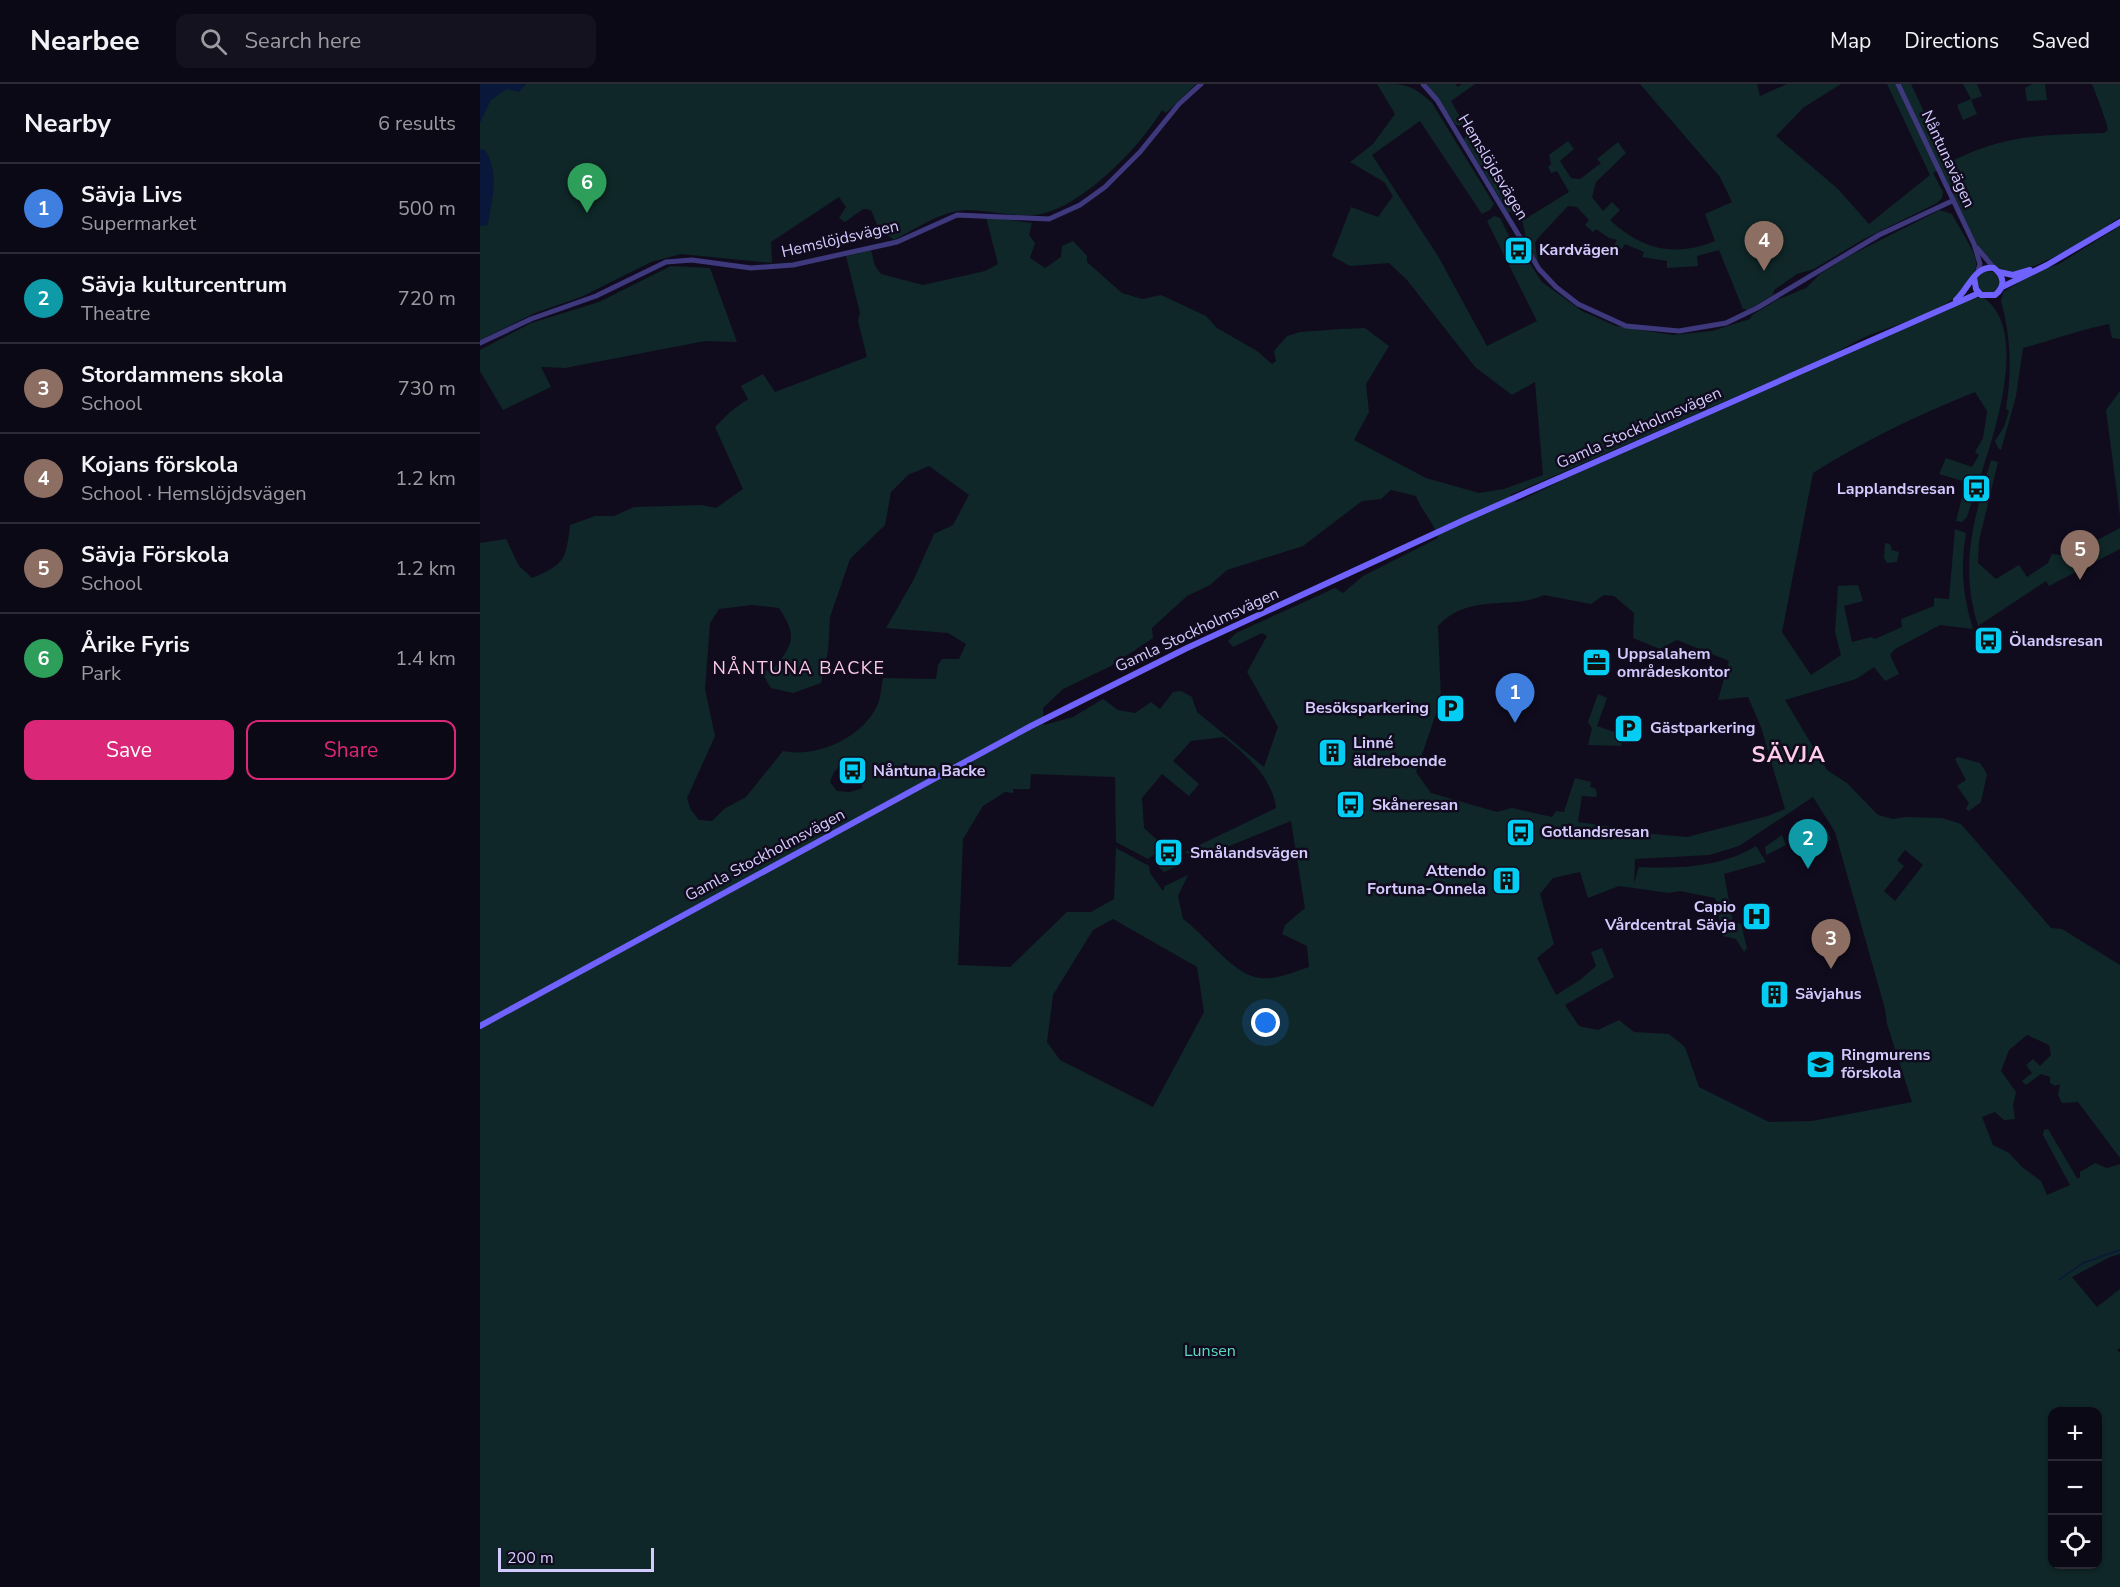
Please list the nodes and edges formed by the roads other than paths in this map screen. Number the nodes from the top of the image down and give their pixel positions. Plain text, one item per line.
1 (1201, 84) edge
2 (1423, 84) edge
3 (1898, 84) edge
4 (1952, 201) junction
5 (2120, 222) edge
6 (1974, 244) junction
7 (2048, 264) junction
8 (1996, 270) junction
9 (1976, 274) junction
10 (2002, 287) junction
11 (1979, 293) junction
12 (1949, 307) junction
13 (480, 344) edge
14 (480, 1026) edge

1 - 13 street, Hemslöjdsvägen
2 - 4 street, Hemslöjdsvägen
3 - 4 street, Nåntunavägen
4 - 6 street, Nåntunavägen
5 - 7 main road
6 - 8 street, Nåntunavägen
6 - 9 street, Nåntunavägen
7 - 8 main road
7 - 10 main road
8 - 9 main road
8 - 10 main road
9 - 11 main road
9 - 12 main road, Gamla Stockholmsvägen
10 - 11 main road
11 - 12 main road, Gamla Stockholmsvägen
12 - 14 main road, Gamla Stockholmsvägen

